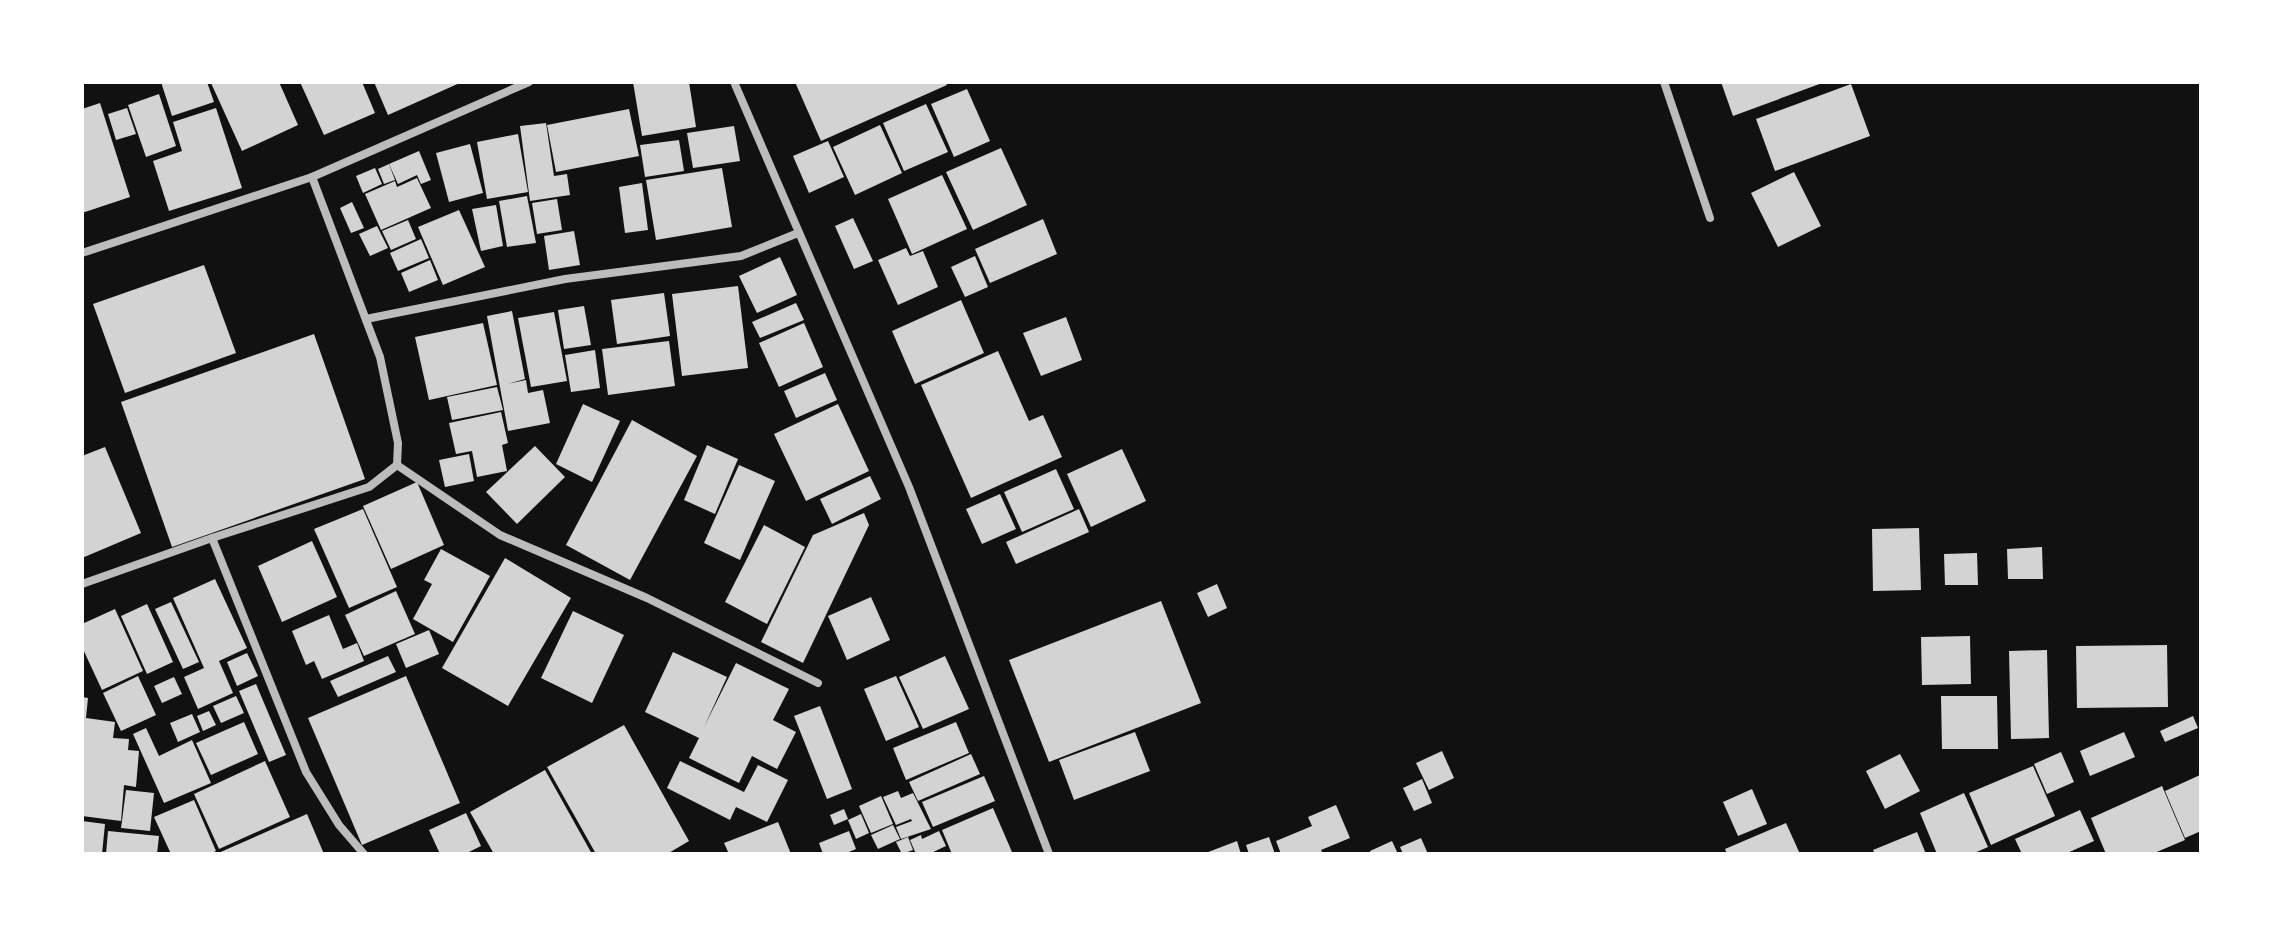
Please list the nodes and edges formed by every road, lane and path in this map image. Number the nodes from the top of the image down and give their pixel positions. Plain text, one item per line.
1 (529, 82) edge
2 (734, 82) edge
3 (1664, 82) edge
4 (312, 177) junction
5 (1710, 218) dead end
6 (798, 233) junction
7 (82, 253) edge
8 (366, 319) junction
9 (397, 465) junction
10 (212, 538) junction
11 (82, 584) edge
12 (818, 683) dead end
13 (364, 854) edge
14 (1049, 854) edge

1 - 4 street
2 - 6 street
3 - 5 street
4 - 7 street
4 - 8 street
6 - 8 street
6 - 14 street
8 - 9 street
9 - 10 street
9 - 12 street
10 - 11 street
10 - 13 street

